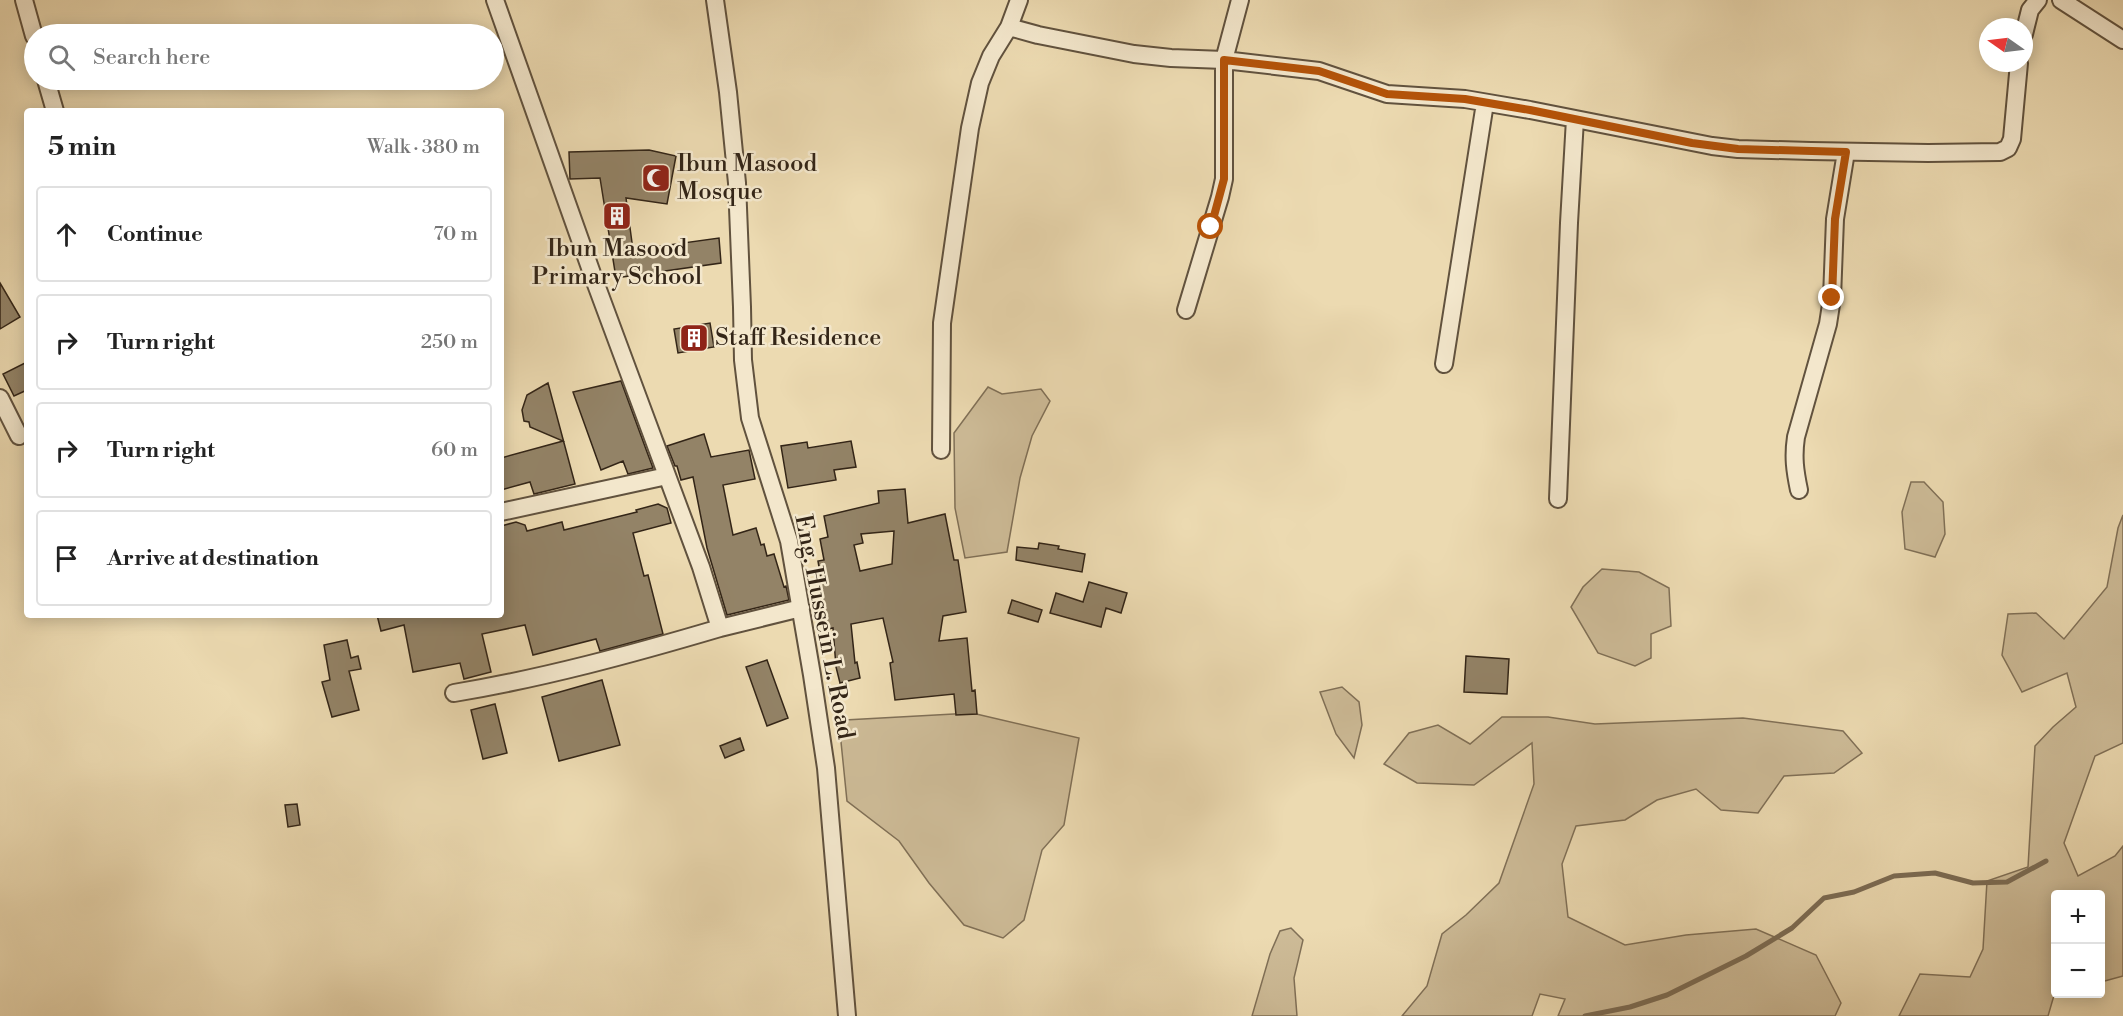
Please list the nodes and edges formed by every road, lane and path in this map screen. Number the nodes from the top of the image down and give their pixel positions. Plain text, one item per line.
1 (24, 0) edge
2 (495, 0) edge
3 (715, 0) edge
4 (1019, 0) edge
5 (1240, 0) edge
6 (2038, 0) edge
7 (2061, 0) edge
8 (2028, 18) edge
9 (31, 24) edge
10 (504, 24) edge
11 (504, 25) edge
12 (1009, 27) junction
13 (2123, 40) edge
14 (1224, 60) junction
15 (2018, 72) edge
16 (49, 90) edge
17 (1485, 103) junction
18 (54, 108) edge
19 (1575, 119) junction
20 (1846, 152) junction
21 (1186, 310) dead end
22 (1444, 364) dead end
23 (0, 398) edge
24 (19, 436) dead end
25 (941, 450) dead end
26 (667, 476) junction
27 (1799, 490) dead end
28 (1558, 499) dead end
29 (504, 511) edge
30 (801, 608) junction
31 (720, 628) junction
32 (454, 693) dead end
33 (847, 1016) edge

1 - 9 street
2 - 10 street
3 - 30 street, Eng. Hussein L. Road
4 - 12 street
5 - 14 street
6 - 8 street
7 - 13 street
11 - 26 street
12 - 14 street
12 - 25 street
14 - 17 street
14 - 21 street
15 - 20 street
16 - 18 street
17 - 19 street
17 - 22 street
19 - 20 street
19 - 28 street
20 - 27 street
23 - 24 street
26 - 29 street
26 - 31 street
30 - 31 street
30 - 33 street, Eng. Hussein L. Road
31 - 32 street

